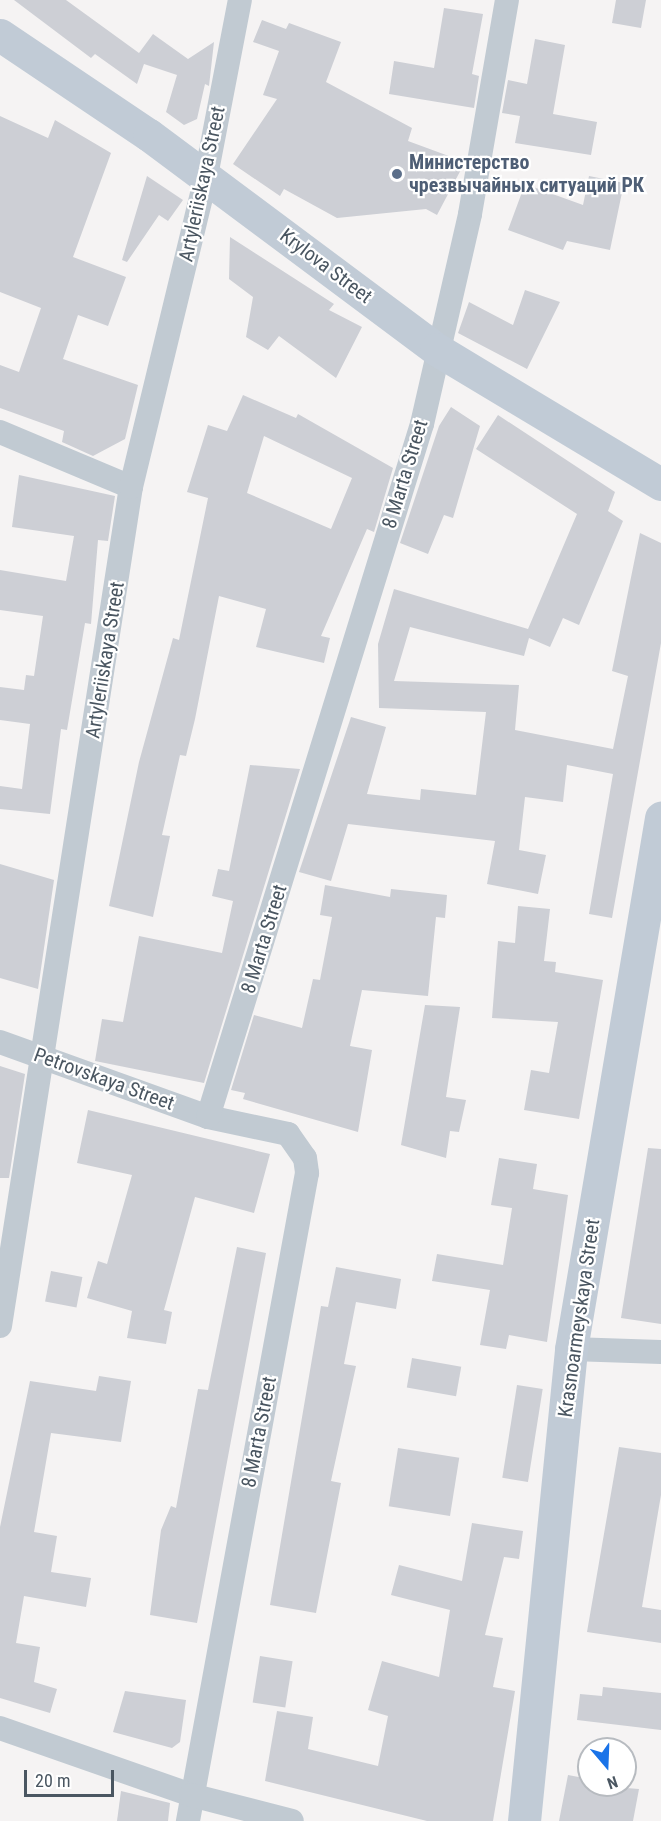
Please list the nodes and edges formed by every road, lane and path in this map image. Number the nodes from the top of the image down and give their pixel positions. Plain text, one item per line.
1 (240, 0) edge
2 (507, 0) edge
3 (0, 35) edge
4 (206, 176) junction
5 (436, 349) junction
6 (0, 432) edge
7 (661, 484) edge
8 (131, 487) junction
9 (661, 818) edge
10 (0, 1042) edge
11 (45, 1058) junction
12 (208, 1117) junction
13 (0, 1326) edge
14 (571, 1349) junction
15 (661, 1352) edge
16 (0, 1728) edge
17 (191, 1795) junction
18 (188, 1821) edge
19 (292, 1821) edge
20 (524, 1821) edge

1 - 4 street, Artyleriiskaya Street
2 - 5 street, 8 Marta Street
3 - 4 main road, Krylova Street
4 - 5 main road, Krylova Street
4 - 8 street, Artyleriiskaya Street
5 - 7 main road, Krylova Street
5 - 12 street, 8 Marta Street
6 - 8 street
8 - 11 street, Artyleriiskaya Street
9 - 14 main road, Krasnoarmeyskaya Street
10 - 11 street, Petrovskaya Street
11 - 12 street, Petrovskaya Street
11 - 13 street, Artyleriiskaya Street
12 - 17 street, 8 Marta Street
14 - 15 street
14 - 20 main road, Krasnoarmeyskaya Street
16 - 17 street
17 - 18 street, 8 Marta Street
17 - 19 street

